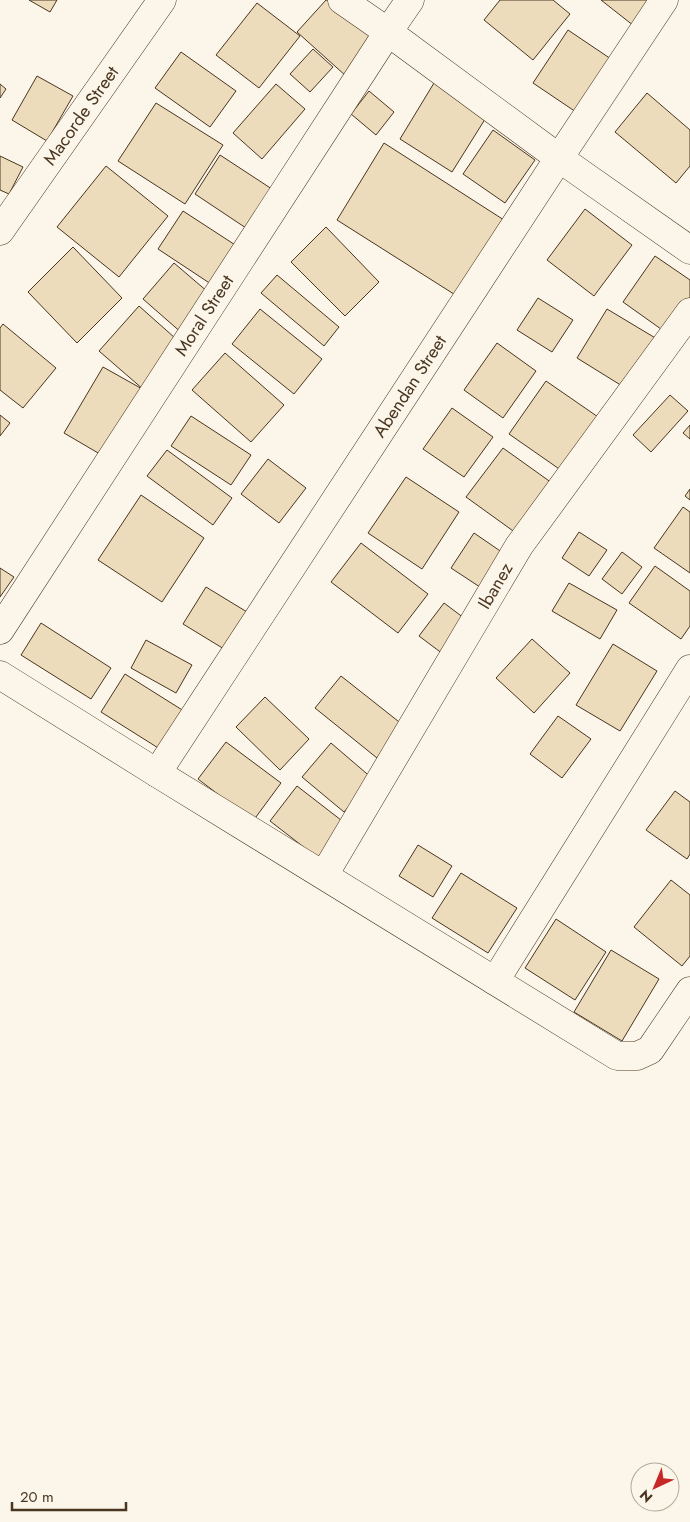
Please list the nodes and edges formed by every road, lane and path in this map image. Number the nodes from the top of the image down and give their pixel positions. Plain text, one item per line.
1 (162, 0) edge
2 (342, 0) edge
3 (410, 0) edge
4 (664, 0) edge
5 (388, 32) junction
6 (559, 158) junction
7 (0, 231) edge
8 (690, 250) edge
9 (690, 312) edge
10 (0, 630) edge
11 (690, 669) edge
12 (0, 675) edge
13 (157, 773) junction
14 (324, 875) junction
15 (495, 981) junction
16 (690, 991) edge

1 - 7 street, Macorde Street
2 - 5 street
3 - 5 street, Moral Street
4 - 6 street, Abendan Street
5 - 6 street
5 - 10 street, Moral Street
6 - 8 street
6 - 13 street, Abendan Street
9 - 14 street, Ibanez
11 - 15 street
12 - 13 street
13 - 14 street
14 - 15 street
15 - 16 street

